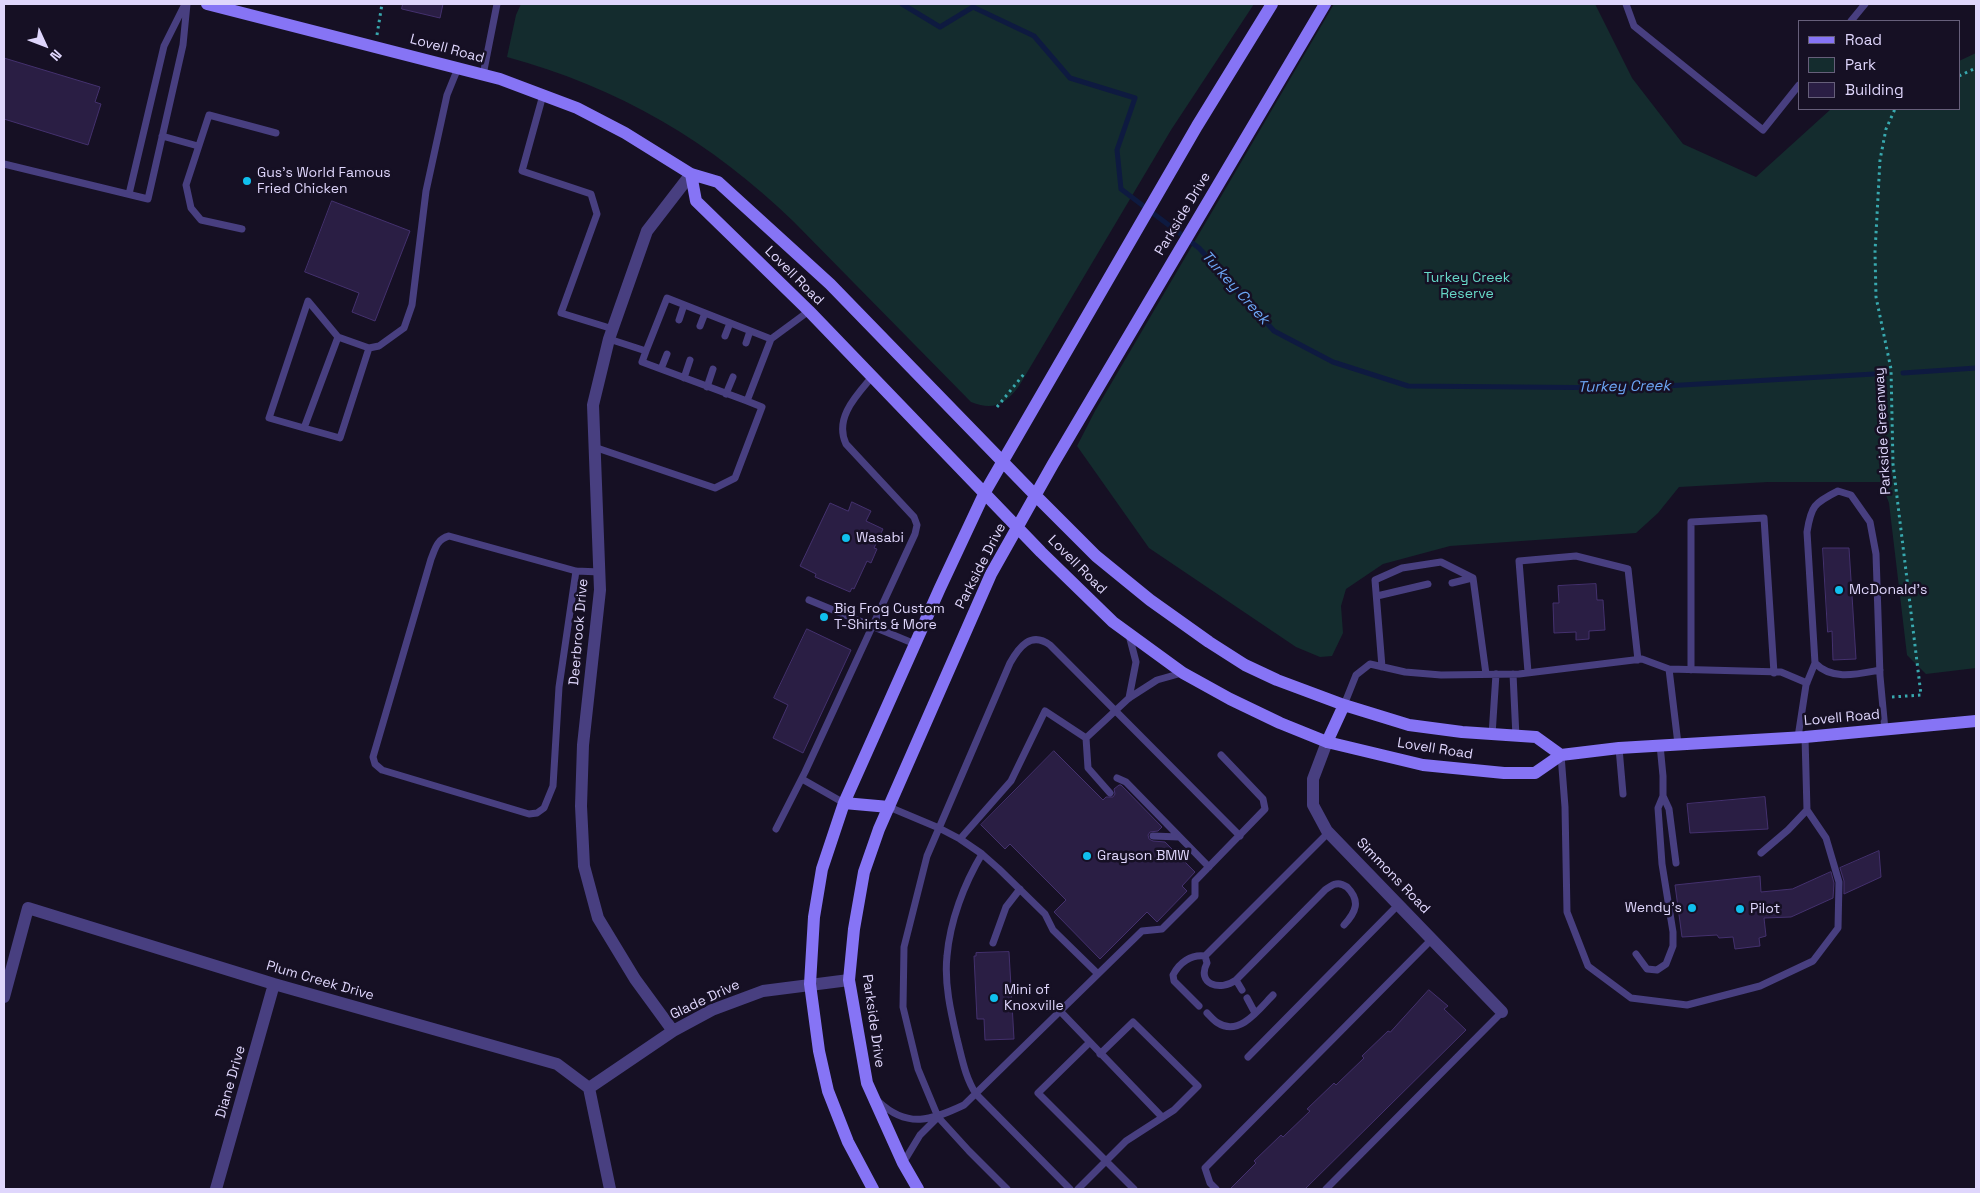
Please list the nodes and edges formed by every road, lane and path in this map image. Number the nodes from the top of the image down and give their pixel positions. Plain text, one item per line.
1 (186, 4) edge
2 (207, 4) edge
3 (382, 4) edge
4 (497, 4) edge
5 (1272, 4) edge
6 (1324, 4) edge
7 (1626, 4) edge
8 (1865, 4) edge
9 (1852, 20) edge
10 (375, 46) junction
11 (458, 68) junction
12 (1976, 68) edge
13 (483, 75) junction
14 (1960, 76) edge
15 (1798, 86) edge
16 (544, 95) junction
17 (1895, 110) edge
18 (276, 133) dead end
19 (162, 136) junction
20 (198, 146) junction
21 (4, 164) edge
22 (691, 174) junction
23 (129, 194) junction
24 (242, 229) dead end
25 (684, 305) junction
26 (809, 311) junction
27 (705, 313) junction
28 (679, 320) dead end
29 (730, 323) junction
30 (700, 326) dead end
31 (750, 331) junction
32 (611, 334) junction
33 (725, 336) dead end
34 (338, 337) junction
35 (771, 339) junction
36 (746, 343) dead end
37 (369, 348) junction
38 (646, 351) junction
39 (666, 354) dead end
40 (690, 360) dead end
41 (661, 369) junction
42 (713, 369) dead end
43 (1024, 374) dead end
44 (733, 377) dead end
45 (872, 377) junction
46 (684, 378) junction
47 (707, 386) junction
48 (726, 394) junction
49 (747, 402) junction
50 (997, 407) dead end
51 (304, 428) junction
52 (594, 447) junction
53 (1003, 462) junction
54 (985, 492) junction
55 (1035, 495) junction
56 (1018, 526) junction
57 (576, 571) junction
58 (600, 572) junction
59 (1472, 578) junction
60 (1452, 583) dead end
61 (1428, 584) dead end
62 (1377, 596) junction
63 (809, 600) dead end
64 (872, 627) junction
65 (1129, 633) junction
66 (915, 644) junction
67 (1638, 660) junction
68 (1815, 663) junction
69 (1382, 667) junction
70 (1669, 669) junction
71 (1691, 670) junction
72 (1880, 670) junction
73 (1528, 672) junction
74 (1183, 673) junction
75 (1774, 673) junction
76 (1486, 674) junction
77 (1496, 674) junction
78 (1514, 674) junction
79 (1807, 683) junction
80 (1129, 698) junction
81 (1882, 698) junction
82 (1344, 705) junction
83 (1116, 710) junction
84 (1976, 721) edge
85 (1885, 730) junction
86 (1492, 735) junction
87 (1516, 737) junction
88 (1802, 737) junction
89 (1086, 738) junction
90 (1327, 742) junction
91 (1678, 744) junction
92 (1660, 745) junction
93 (1619, 748) junction
94 (1221, 755) dead end
95 (1562, 755) junction
96 (1117, 778) dead end
97 (802, 779) junction
98 (1110, 793) dead end
99 (1624, 794) dead end
100 (1663, 796) junction
101 (844, 803) junction
102 (889, 807) junction
103 (1807, 810) junction
104 (939, 828) junction
105 (776, 829) dead end
106 (1329, 832) junction
107 (1153, 836) dead end
108 (1240, 836) junction
109 (1179, 837) junction
110 (960, 839) junction
111 (1761, 853) dead end
112 (982, 854) junction
113 (1676, 863) dead end
114 (1209, 867) junction
115 (1020, 889) junction
116 (1400, 904) junction
117 (1344, 925) dead end
118 (1432, 939) junction
119 (992, 943) dead end
120 (1636, 954) dead end
121 (1205, 956) junction
122 (1098, 974) junction
123 (849, 980) junction
124 (1236, 980) junction
125 (274, 984) junction
126 (810, 984) junction
127 (1242, 990) dead end
128 (1273, 995) dead end
129 (4, 997) edge
130 (1247, 998) dead end
131 (1199, 1006) dead end
132 (1060, 1011) junction
133 (1502, 1012) joint
134 (1207, 1013) dead end
135 (1255, 1013) junction
136 (673, 1031) junction
137 (1089, 1042) junction
138 (1100, 1054) junction
139 (1248, 1057) dead end
140 (589, 1088) junction
141 (976, 1094) junction
142 (873, 1097) junction
143 (938, 1117) junction
144 (1162, 1117) junction
145 (1106, 1162) junction
146 (903, 1163) junction
147 (216, 1189) edge
148 (610, 1189) edge
149 (873, 1189) edge
150 (918, 1189) edge
151 (1008, 1189) edge
152 (1070, 1189) edge
153 (1078, 1189) edge
154 (1134, 1189) edge
155 (1216, 1189) edge
156 (1326, 1189) edge

1 - 19 lane
1 - 23 lane
2 - 10 main road, Lovell Road
3 - 10 path
4 - 13 lane
5 - 53 main road, Parkside Drive
6 - 55 main road, Parkside Drive
7 - 15 lane
8 - 9 lane
10 - 11 main road, Lovell Road
11 - 13 main road, Lovell Road
11 - 37 lane
12 - 14 path
13 - 16 main road, Lovell Road
16 - 22 main road, Lovell Road
16 - 32 lane
17 - 81 path, Parkside Greenway
18 - 20 lane
19 - 20 lane
19 - 23 lane
20 - 24 lane
21 - 23 lane
22 - 26 main road, Lovell Road
22 - 32 street, Deerbrook Drive
22 - 53 main road, Lovell Road
25 - 27 lane
25 - 28 lane
25 - 38 lane
26 - 35 lane
26 - 45 main road, Lovell Road
27 - 29 lane
27 - 30 lane
29 - 31 lane
29 - 33 lane
31 - 35 lane
31 - 36 lane
32 - 38 lane
32 - 52 street, Deerbrook Drive
34 - 37 lane
34 - 51 lane
34 - 51 lane
35 - 49 lane
37 - 51 lane
38 - 41 lane
39 - 41 lane
40 - 46 lane
41 - 46 lane
42 - 47 lane
43 - 50 path
44 - 48 lane
45 - 54 main road, Lovell Road
45 - 64 lane
46 - 47 lane
47 - 48 lane
48 - 49 lane
49 - 52 lane
52 - 58 street, Deerbrook Drive
53 - 54 main road, Parkside Drive
53 - 55 main road, Lovell Road
54 - 56 main road, Lovell Road
54 - 66 main road, Parkside Drive
55 - 56 main road, Parkside Drive
55 - 82 main road, Lovell Road
56 - 65 main road, Lovell Road
56 - 102 main road, Parkside Drive
57 - 57 lane
57 - 58 lane
58 - 136 street, Deerbrook Drive
59 - 60 lane
59 - 62 lane
59 - 76 lane
61 - 62 lane
62 - 69 lane
63 - 64 lane
64 - 66 lane
64 - 97 lane
65 - 74 main road, Lovell Road
65 - 80 lane
66 - 101 main road, Parkside Drive
67 - 70 lane
67 - 73 lane
67 - 73 lane
68 - 72 lane
68 - 72 lane
68 - 79 lane
69 - 76 lane
69 - 82 lane
70 - 71 lane
70 - 91 lane
71 - 75 lane
71 - 75 lane
72 - 81 lane
73 - 78 lane
74 - 80 lane
74 - 90 main road, Lovell Road
75 - 79 lane
76 - 77 lane
77 - 78 lane
77 - 86 lane
78 - 87 lane
79 - 88 lane
80 - 83 lane
81 - 85 lane
82 - 86 main road, Lovell Road
82 - 90 main road
83 - 89 lane
83 - 104 lane
83 - 108 lane
84 - 85 main road, Lovell Road
85 - 88 main road, Lovell Road
86 - 87 main road, Lovell Road
87 - 95 main road, Lovell Road
88 - 91 main road, Lovell Road
88 - 103 lane
89 - 98 lane
89 - 110 lane
90 - 95 main road, Lovell Road
90 - 106 street, Simmons Road
91 - 92 main road, Lovell Road
92 - 93 main road, Lovell Road
92 - 100 lane
93 - 95 main road, Lovell Road
93 - 99 lane
94 - 108 lane
95 - 103 lane
96 - 109 lane
97 - 101 lane
97 - 105 lane
100 - 113 lane
100 - 120 lane
101 - 102 main road
101 - 126 main road, Parkside Drive
102 - 104 lane
102 - 123 main road, Parkside Drive
103 - 111 lane
104 - 110 lane
104 - 143 lane
106 - 116 street, Simmons Road
106 - 121 lane
107 - 109 lane
108 - 114 lane
109 - 114 lane
110 - 112 lane
112 - 115 lane
112 - 141 lane
114 - 122 lane
115 - 119 lane
115 - 122 lane
116 - 118 street, Simmons Road
116 - 139 lane
117 - 124 lane
118 - 133 street, Simmons Road
118 - 155 lane
121 - 124 lane
121 - 131 lane
122 - 132 lane
123 - 126 street, Glade Drive
123 - 142 main road, Parkside Drive
124 - 127 lane
125 - 129 street, Plum Creek Drive
125 - 140 street, Plum Creek Drive
125 - 147 street, Diane Drive
126 - 136 street, Glade Drive
126 - 149 main road, Parkside Drive
128 - 135 lane
130 - 135 lane
132 - 137 lane
132 - 141 lane
133 - 156 lane
134 - 135 lane
136 - 140 street, Glade Drive
137 - 138 lane
137 - 145 lane
138 - 144 lane
138 - 144 lane
140 - 148 street
141 - 143 lane
141 - 152 lane
142 - 143 lane
142 - 146 main road, Parkside Drive
143 - 146 lane
143 - 151 lane
144 - 145 lane
145 - 153 lane
145 - 154 lane
146 - 150 main road, Parkside Drive

